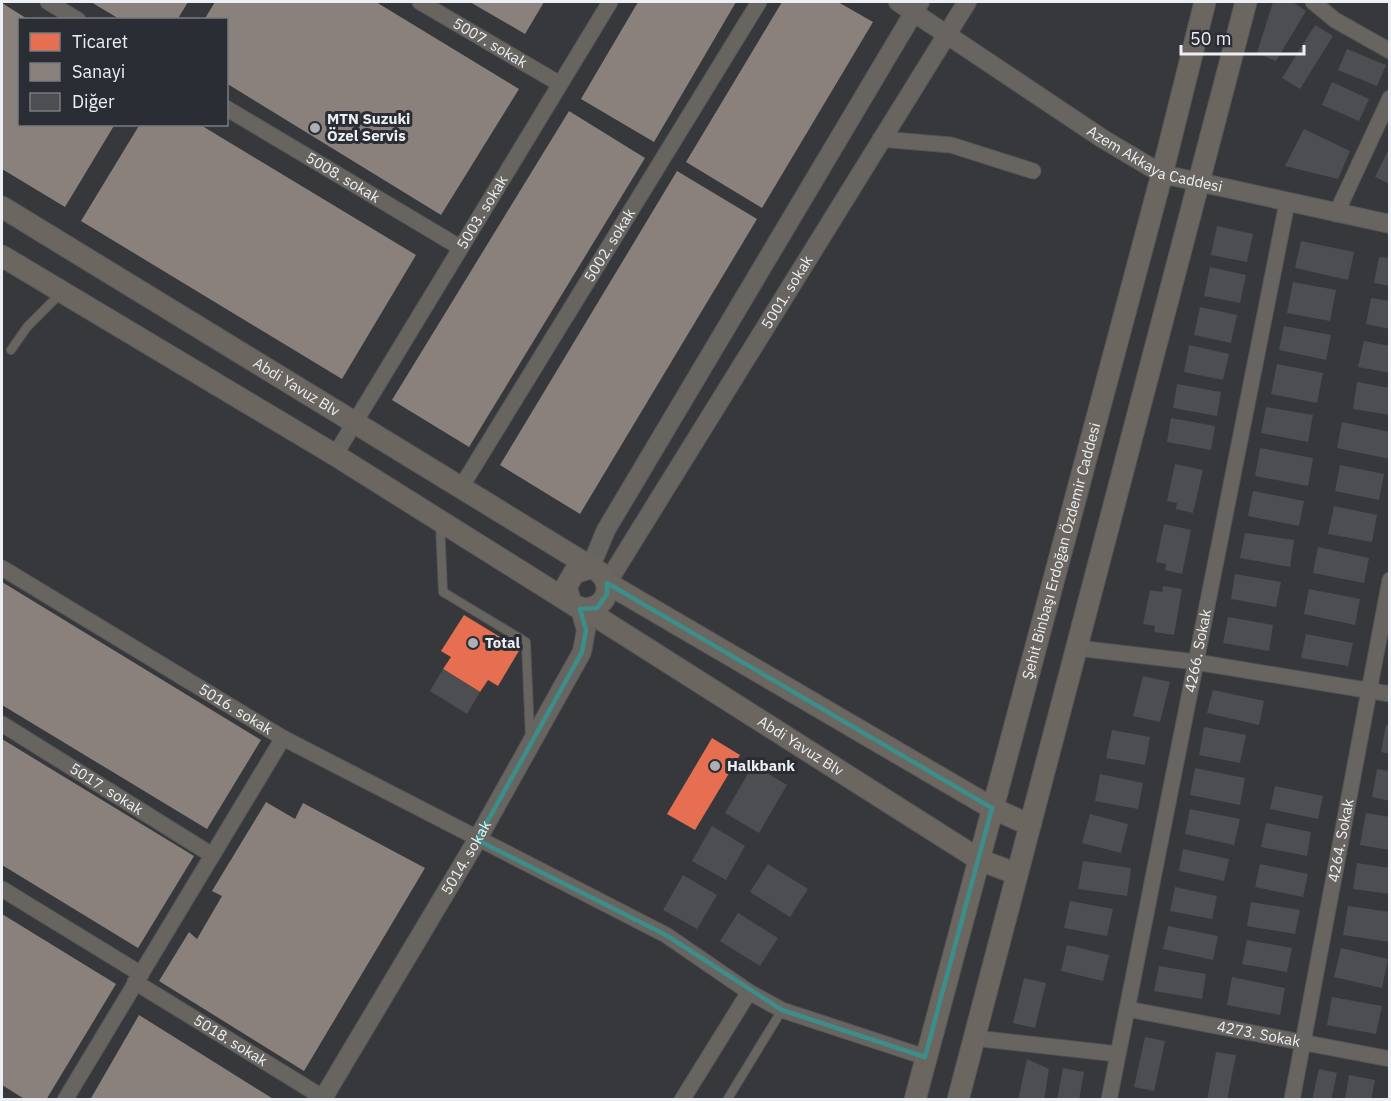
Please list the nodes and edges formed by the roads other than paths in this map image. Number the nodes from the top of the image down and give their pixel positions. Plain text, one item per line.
1 (48, 2) edge
2 (420, 2) edge
3 (610, 2) edge
4 (759, 2) edge
5 (898, 2) edge
6 (967, 2) edge
7 (1205, 2) edge
8 (1246, 2) edge
9 (1313, 2) edge
10 (917, 6) edge
11 (75, 18) edge
12 (948, 34) junction
13 (1389, 51) edge
14 (560, 84) junction
15 (1389, 98) edge
16 (228, 109) edge
17 (880, 139) junction
18 (1033, 171) dead end
19 (1162, 174) junction
20 (1200, 183) junction
21 (1287, 203) junction
22 (2, 207) edge
23 (1336, 214) junction
24 (1389, 224) edge
25 (461, 248) junction
26 (2, 256) edge
27 (62, 292) junction
28 (11, 350) dead end
29 (354, 422) junction
30 (335, 455) junction
31 (460, 489) junction
32 (440, 520) junction
33 (2, 568) edge
34 (590, 568) junction
35 (1389, 580) edge
36 (607, 583) junction
37 (579, 608) junction
38 (1386, 610) edge
39 (1077, 648) junction
40 (1196, 662) junction
41 (1369, 690) junction
42 (1389, 694) edge
43 (2, 724) edge
44 (283, 738) junction
45 (531, 747) junction
46 (992, 808) junction
47 (1030, 825) junction
48 (477, 840) junction
49 (212, 855) junction
50 (980, 860) junction
51 (1017, 874) junction
52 (2, 889) edge
53 (138, 978) junction
54 (749, 992) junction
55 (782, 1010) junction
56 (1127, 1010) junction
57 (974, 1038) junction
58 (1303, 1043) junction
59 (1118, 1054) junction
60 (925, 1057) junction
61 (1389, 1059) edge
62 (325, 1099) edge
63 (65, 1100) edge
64 (682, 1100) edge
65 (727, 1100) edge
66 (915, 1100) edge
67 (958, 1100) edge
68 (1109, 1100) edge
69 (1292, 1100) edge

1 - 11 street
2 - 14 street, 5007. sokak
3 - 14 street, 5003. sokak
4 - 31 street, 5002. sokak
5 - 10 street, Azem Akkaya Caddesi
6 - 12 street, 5001. sokak
7 - 19 main road, Şehit Binbaşı Erdoğan Özdemir Caddesi
8 - 20 main road
9 - 13 street
10 - 12 street, Azem Akkaya Caddesi
10 - 34 street
12 - 17 street, 5001. sokak
12 - 19 street, Azem Akkaya Caddesi
14 - 25 street, 5003. sokak
15 - 23 street
16 - 25 street, 5008. sokak
17 - 18 street
17 - 36 street, 5001. sokak
19 - 20 street, Azem Akkaya Caddesi
19 - 46 main road, Şehit Binbaşı Erdoğan Özdemir Caddesi
20 - 21 street, Azem Akkaya Caddesi
20 - 39 main road
21 - 23 street, Azem Akkaya Caddesi
21 - 40 street, 4266. Sokak
22 - 29 main road, Abdi Yavuz Blv
23 - 24 street, Azem Akkaya Caddesi
25 - 29 street, 5003. sokak
26 - 27 main road, Abdi Yavuz Blv
27 - 28 lane
27 - 30 main road, Abdi Yavuz Blv
29 - 30 street, 5003. sokak
29 - 31 main road, Abdi Yavuz Blv
30 - 32 main road, Abdi Yavuz Blv
31 - 34 main road, Abdi Yavuz Blv
32 - 37 main road, Abdi Yavuz Blv
32 - 45 lane
33 - 44 street, 5016. sokak
34 - 36 main road, Abdi Yavuz Blv
34 - 37 main road
35 - 38 street, 4264. Sokak
36 - 37 main road
36 - 46 main road, Abdi Yavuz Blv
37 - 45 street, 5014. sokak
37 - 50 main road, Abdi Yavuz Blv
38 - 41 street, 4264. Sokak
39 - 40 street
39 - 47 main road
40 - 41 street
40 - 56 street, 4266. Sokak
41 - 42 street
41 - 58 street, 4264. Sokak
43 - 49 street, 5017. sokak
44 - 48 street, 5016. sokak
44 - 49 street
45 - 48 street, 5014. sokak
46 - 47 main road, Abdi Yavuz Blv
46 - 50 main road, Şehit Binbaşı Erdoğan Özdemir Caddesi
47 - 51 main road
48 - 54 street, 5016. sokak
48 - 62 street, 5014. sokak
49 - 53 street
50 - 51 main road, Abdi Yavuz Blv
50 - 60 main road, Şehit Binbaşı Erdoğan Özdemir Caddesi
51 - 57 main road
52 - 53 street, 5018. sokak
53 - 62 street, 5018. sokak
53 - 63 street
54 - 55 street, 5016. sokak
54 - 64 street
55 - 60 street, 5016. sokak
55 - 65 lane
56 - 58 street, 4273. Sokak
56 - 59 street, 4266. Sokak
57 - 59 street
57 - 67 main road
58 - 61 street, 4273. Sokak
58 - 69 street, 4264. Sokak
59 - 68 street, 4266. Sokak
60 - 66 main road, Şehit Binbaşı Erdoğan Özdemir Caddesi

